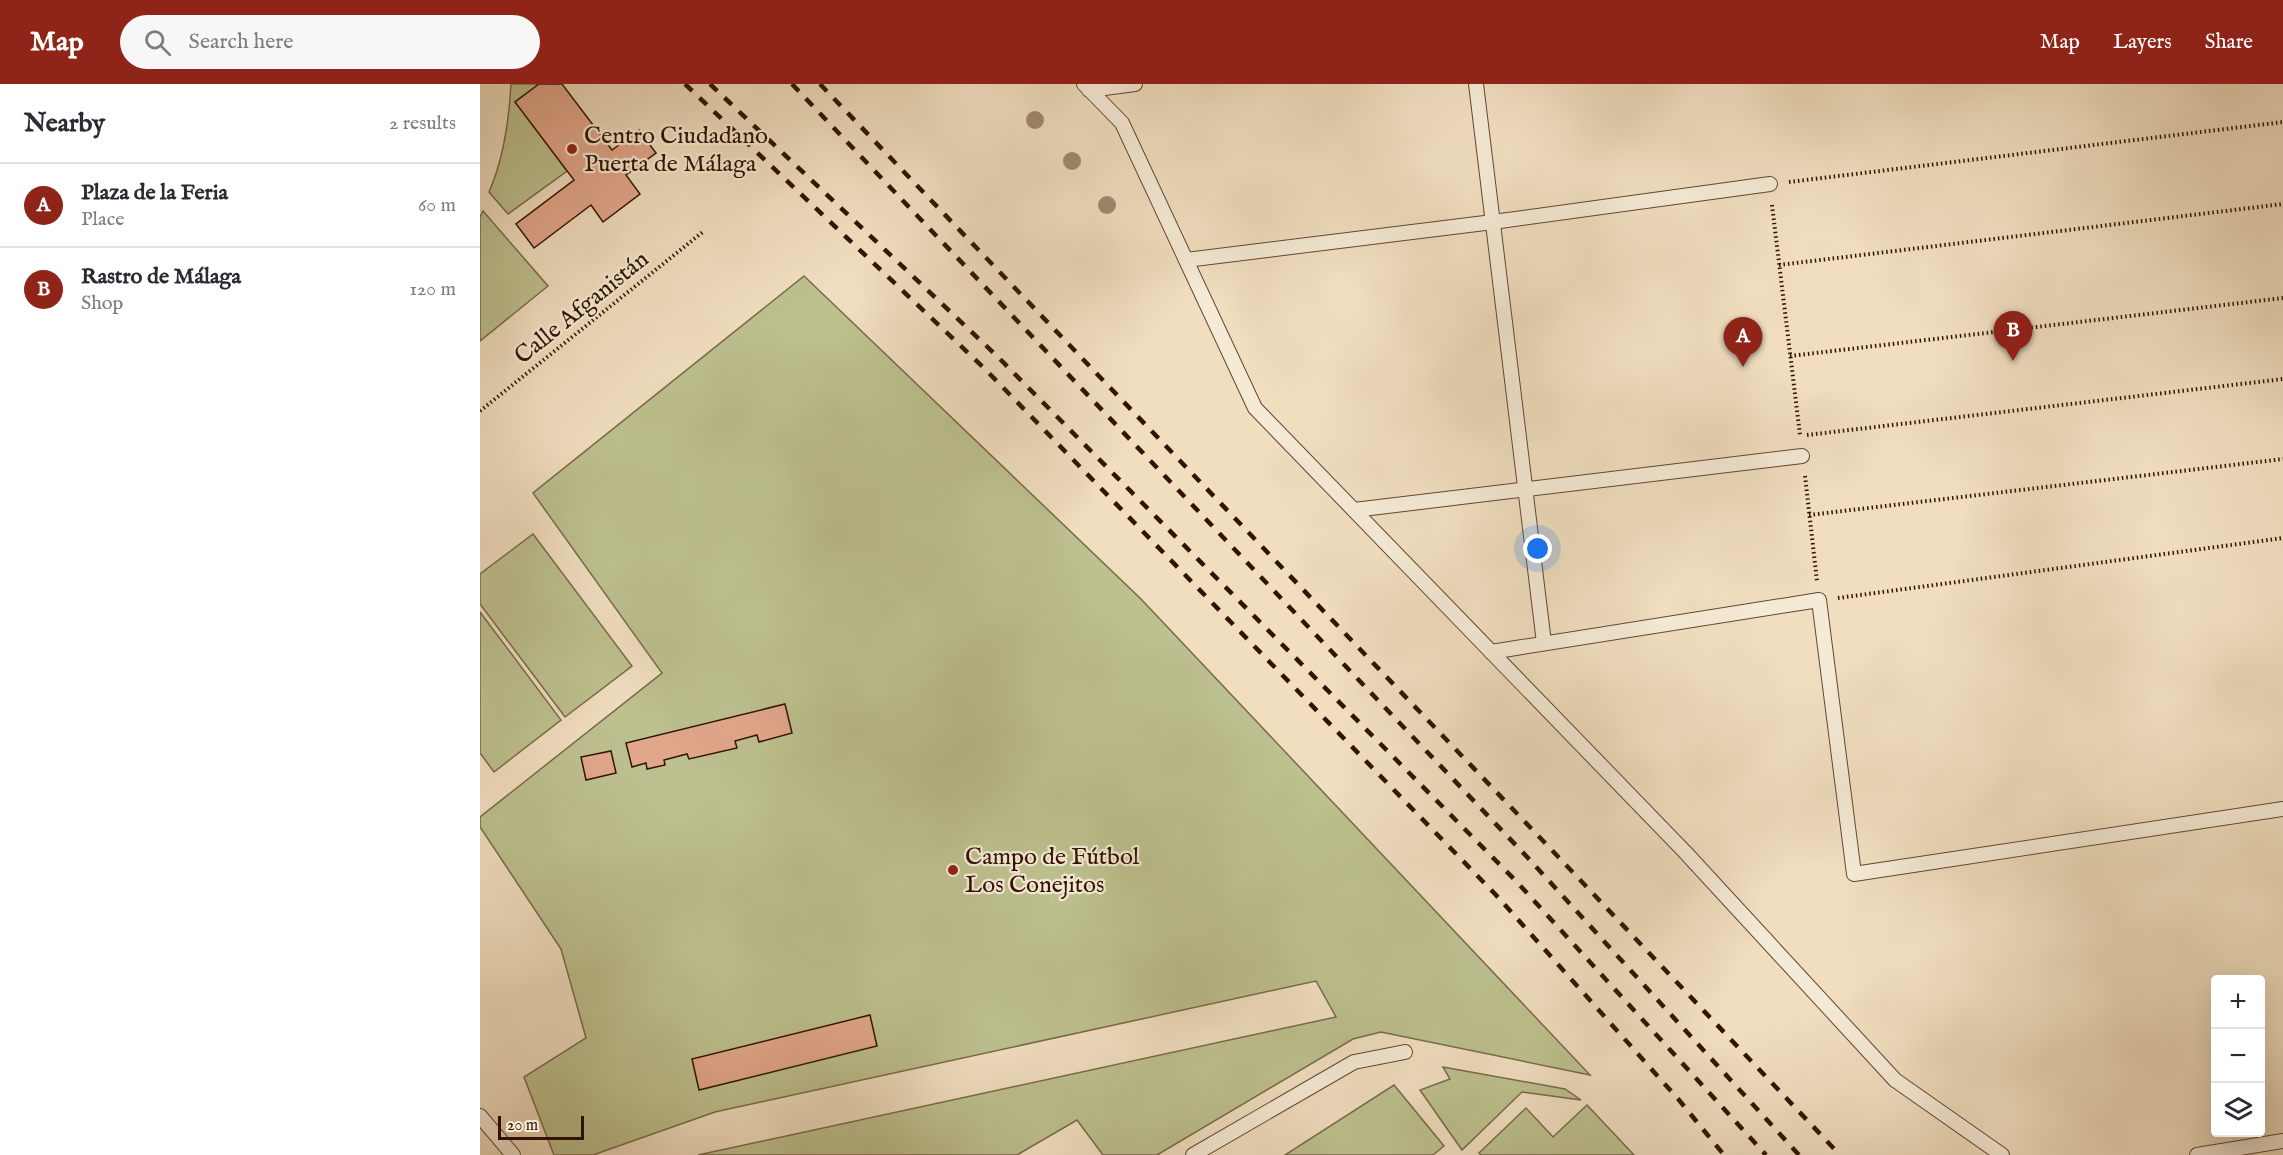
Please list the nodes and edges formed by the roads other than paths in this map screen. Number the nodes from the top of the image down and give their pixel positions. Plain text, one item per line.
1 (1135, 84) edge
2 (1476, 84) edge
3 (1087, 87) edge
4 (1770, 184) road end
5 (1493, 222) junction
6 (1186, 260) junction
7 (1802, 456) road end
8 (1525, 489) junction
9 (1354, 510) junction
10 (1544, 643) junction
11 (1491, 652) junction
12 (2283, 809) edge
13 (1405, 1052) dead end
14 (480, 1116) edge
15 (2283, 1141) edge
16 (513, 1155) edge
17 (1193, 1155) edge
18 (2002, 1155) edge
19 (2197, 1155) edge

1 - 3 lane
2 - 5 lane
3 - 6 lane
4 - 5 lane
5 - 6 lane
5 - 8 lane
6 - 9 lane
7 - 8 lane
8 - 9 lane
8 - 10 lane
9 - 11 lane
10 - 11 lane
10 - 12 lane
11 - 18 lane
13 - 17 lane
14 - 16 lane
15 - 19 lane

